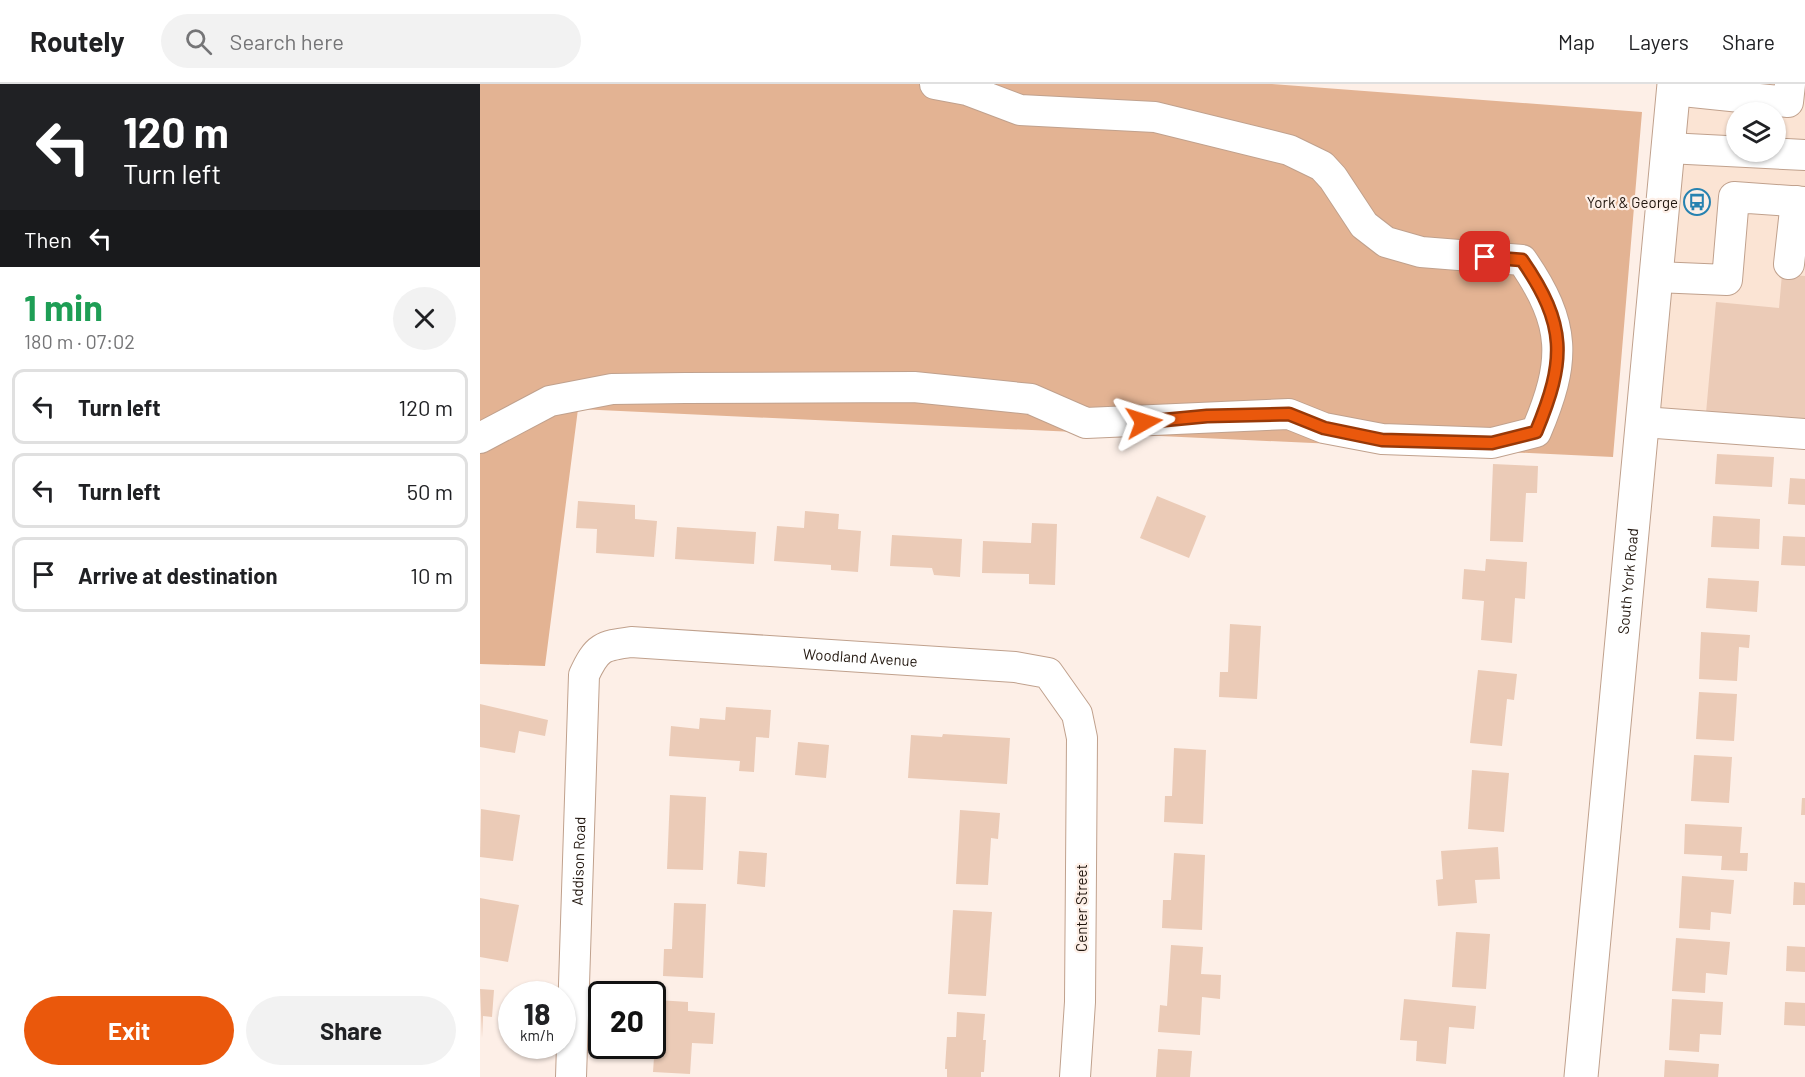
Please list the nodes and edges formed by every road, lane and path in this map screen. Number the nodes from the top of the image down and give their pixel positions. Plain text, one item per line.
1 (935, 84) edge
2 (1790, 84) edge
3 (1674, 87) edge
4 (1735, 102) edge
5 (1786, 102) edge
6 (1668, 148) junction
7 (1726, 151) edge
8 (1797, 155) edge
9 (1795, 201) edge
10 (1789, 264) dead end
11 (1656, 277) junction
12 (1643, 422) junction
13 (1805, 434) edge
14 (480, 438) edge
15 (599, 651) joint
16 (1082, 738) joint
17 (571, 1077) edge
18 (1075, 1077) edge
19 (1581, 1077) edge

1 - 14 street
2 - 5 street
3 - 4 street
3 - 6 main road, South York Road
6 - 7 street
6 - 11 main road, South York Road
8 - 9 street
9 - 10 street
9 - 11 street
11 - 12 main road, South York Road
12 - 13 street
12 - 19 main road, South York Road
15 - 16 street, Woodland Avenue
15 - 17 street, Addison Road
16 - 18 street, Center Street

